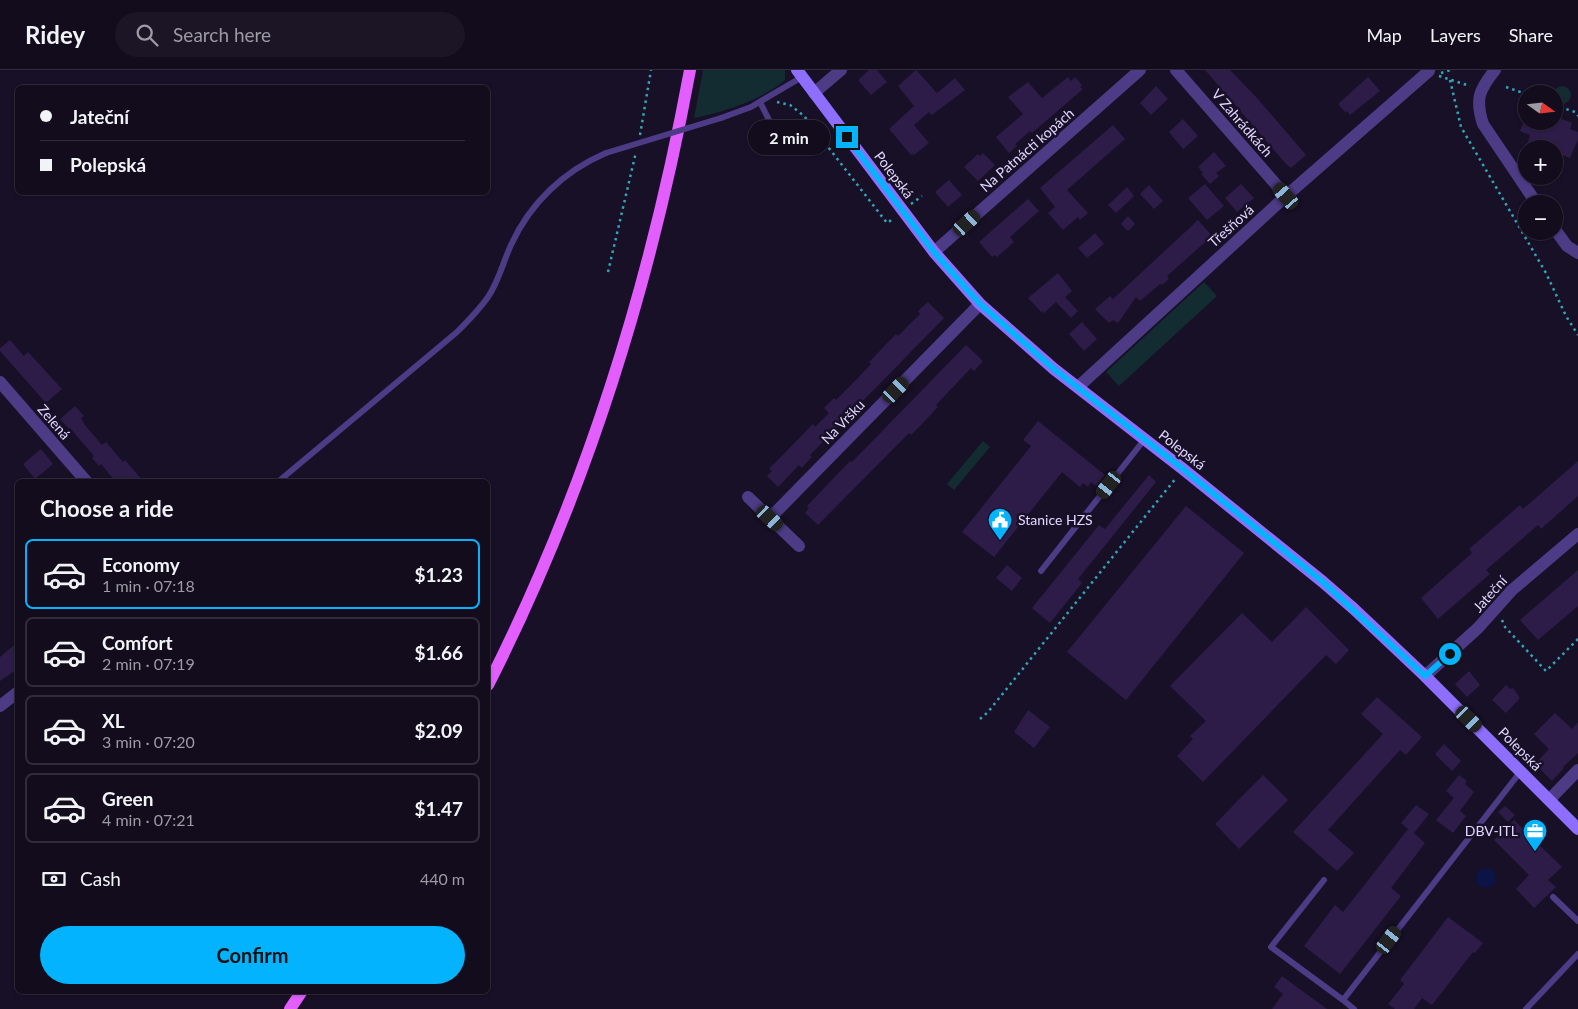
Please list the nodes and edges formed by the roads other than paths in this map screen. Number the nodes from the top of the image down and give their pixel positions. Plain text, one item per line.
1 (690, 70) edge
2 (841, 70) edge
3 (1140, 70) edge
4 (1176, 70) edge
5 (1495, 70) edge
6 (1429, 71) edge
7 (800, 73) edge
8 (814, 93) junction
9 (760, 102) junction
10 (776, 134) dead end
11 (1532, 195) edge
12 (1286, 196) junction
13 (1563, 240) edge
14 (934, 252) junction
15 (1578, 254) edge
16 (980, 304) junction
17 (0, 382) edge
18 (1078, 387) junction
19 (1144, 440) junction
20 (84, 479) edge
21 (281, 479) edge
22 (748, 497) dead end
23 (770, 518) junction
24 (1578, 534) edge
25 (799, 546) dead end
26 (1041, 571) dead end
27 (1425, 676) junction
28 (490, 681) edge
29 (15, 694) edge
30 (0, 706) edge
31 (1578, 770) edge
32 (1521, 771) junction
33 (1549, 800) junction
34 (1578, 829) edge
35 (1324, 880) dead end
36 (1553, 897) dead end
37 (1578, 921) edge
38 (1578, 954) edge
39 (300, 994) edge
40 (1343, 1000) junction
41 (290, 1009) edge
42 (1354, 1009) edge
43 (1526, 1009) edge

1 - 28 main road
2 - 8 street
3 - 14 street, Na Patnácti kopách
4 - 12 street, V Zahrádkách
5 - 11 street
6 - 12 street, Třešňová
7 - 8 main road, Polepská
7 - 9 lane
8 - 14 main road, Polepská
9 - 10 lane
9 - 21 lane, bridge
12 - 18 street, Třešňová
13 - 15 street
14 - 16 main road, Polepská
16 - 18 main road, Polepská
16 - 23 street, Na Vršku
17 - 20 street, Zelená
18 - 19 main road, Polepská
19 - 26 lane
19 - 27 main road, Polepská
22 - 23 street
23 - 25 street
24 - 27 street, Jateční
27 - 32 main road, Polepská
29 - 30 street
31 - 33 street
32 - 33 main road, Polepská
32 - 40 lane
33 - 34 main road, Polepská
35 - 40 lane
36 - 37 lane
38 - 43 lane
39 - 41 main road
40 - 42 lane

